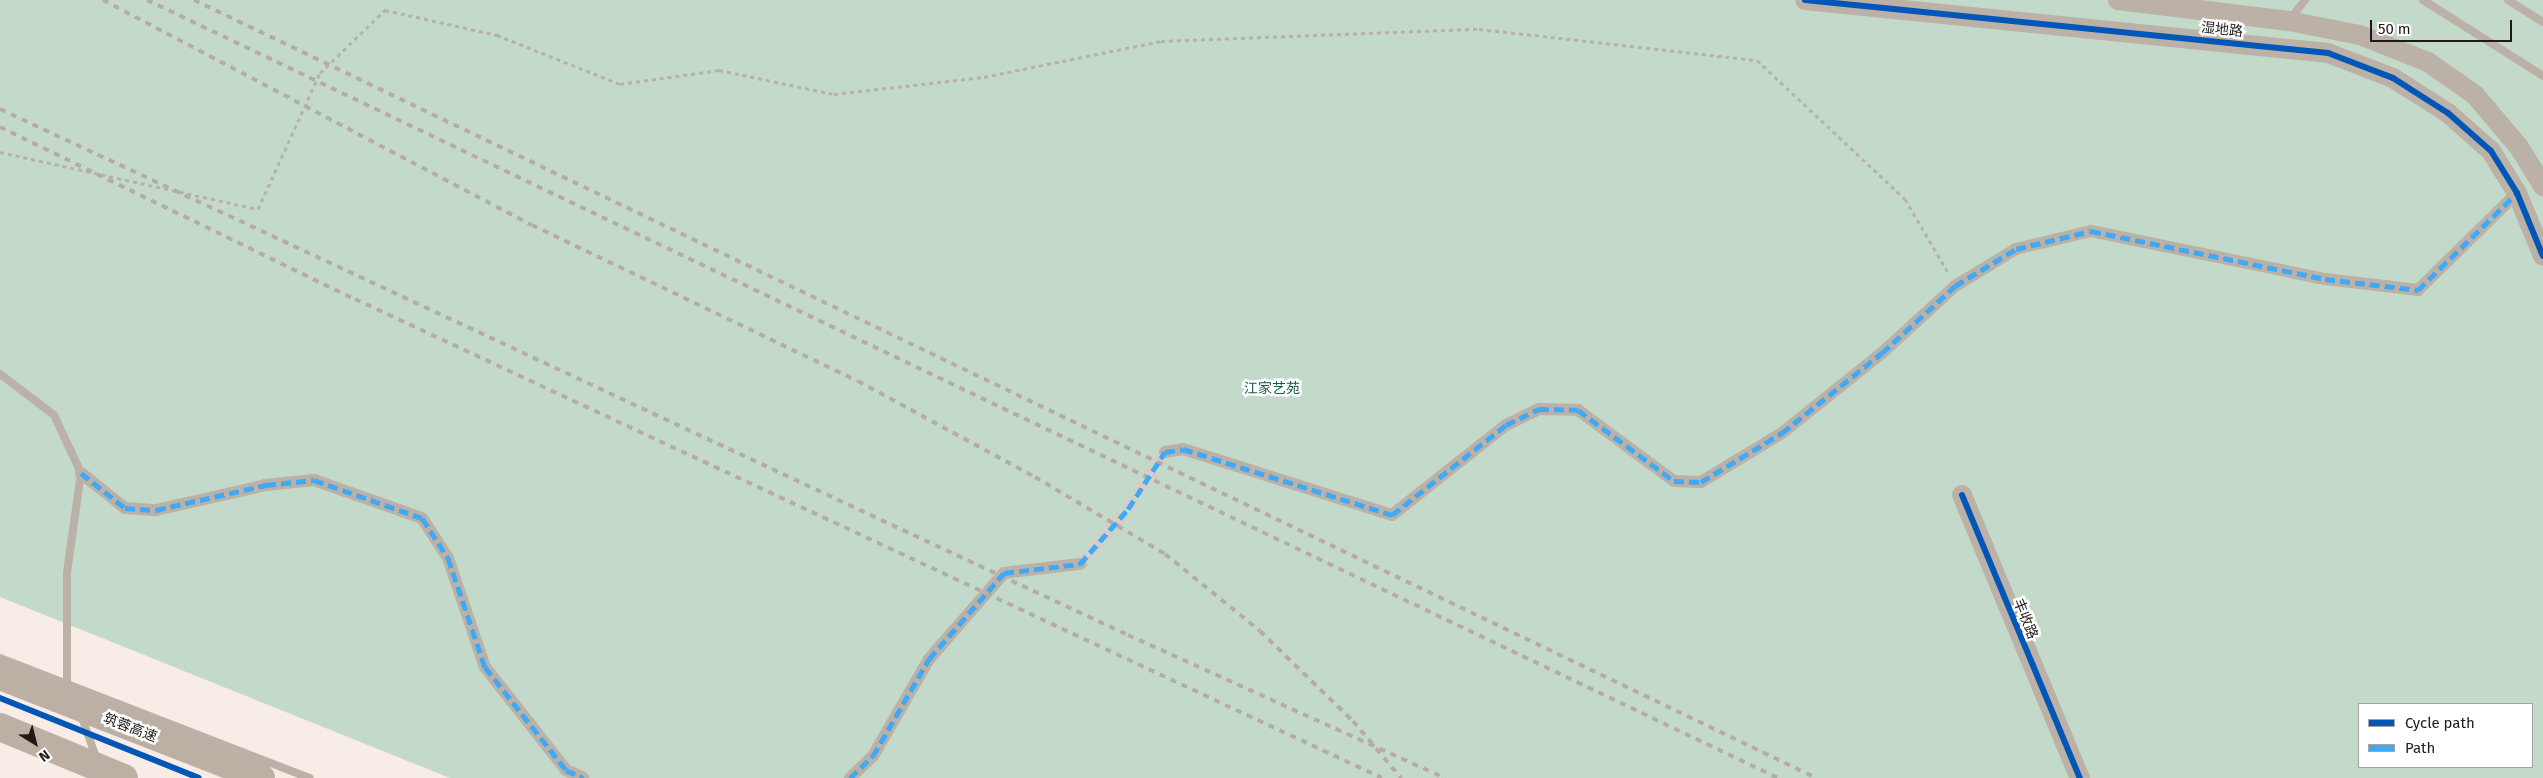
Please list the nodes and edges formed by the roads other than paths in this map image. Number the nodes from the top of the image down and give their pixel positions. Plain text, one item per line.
1 (1805, 0) edge
2 (2118, 0) edge
3 (2304, 0) edge
4 (2423, 0) edge
5 (2508, 0) edge
6 (2289, 21) junction
7 (2543, 22) edge
8 (2543, 76) edge
9 (2541, 183) edge
10 (2518, 196) junction
11 (2543, 256) edge
12 (0, 374) edge
13 (1165, 452) dead end
14 (81, 473) junction
15 (1962, 495) dead end
16 (1080, 564) tunnel mouth
17 (0, 658) edge
18 (0, 676) edge
19 (72, 689) junction
20 (0, 727) edge
21 (103, 778) edge
22 (124, 778) edge
23 (261, 778) edge
24 (310, 778) edge
25 (583, 778) edge
26 (850, 778) edge
27 (2080, 778) edge

1 - 10 street, 湿地路
2 - 6 street, 湿地路
3 - 6 lane
4 - 8 lane
5 - 7 lane
6 - 9 street, 湿地路
9 - 10 street
10 - 11 street, 湿地路
10 - 13 street
12 - 14 lane
14 - 19 lane
14 - 25 street
15 - 27 street, 丰收路
16 - 26 street
17 - 19 lane
18 - 23 highway, 筑蓉高速, bridge
19 - 21 lane
19 - 24 lane
20 - 22 highway, bridge

